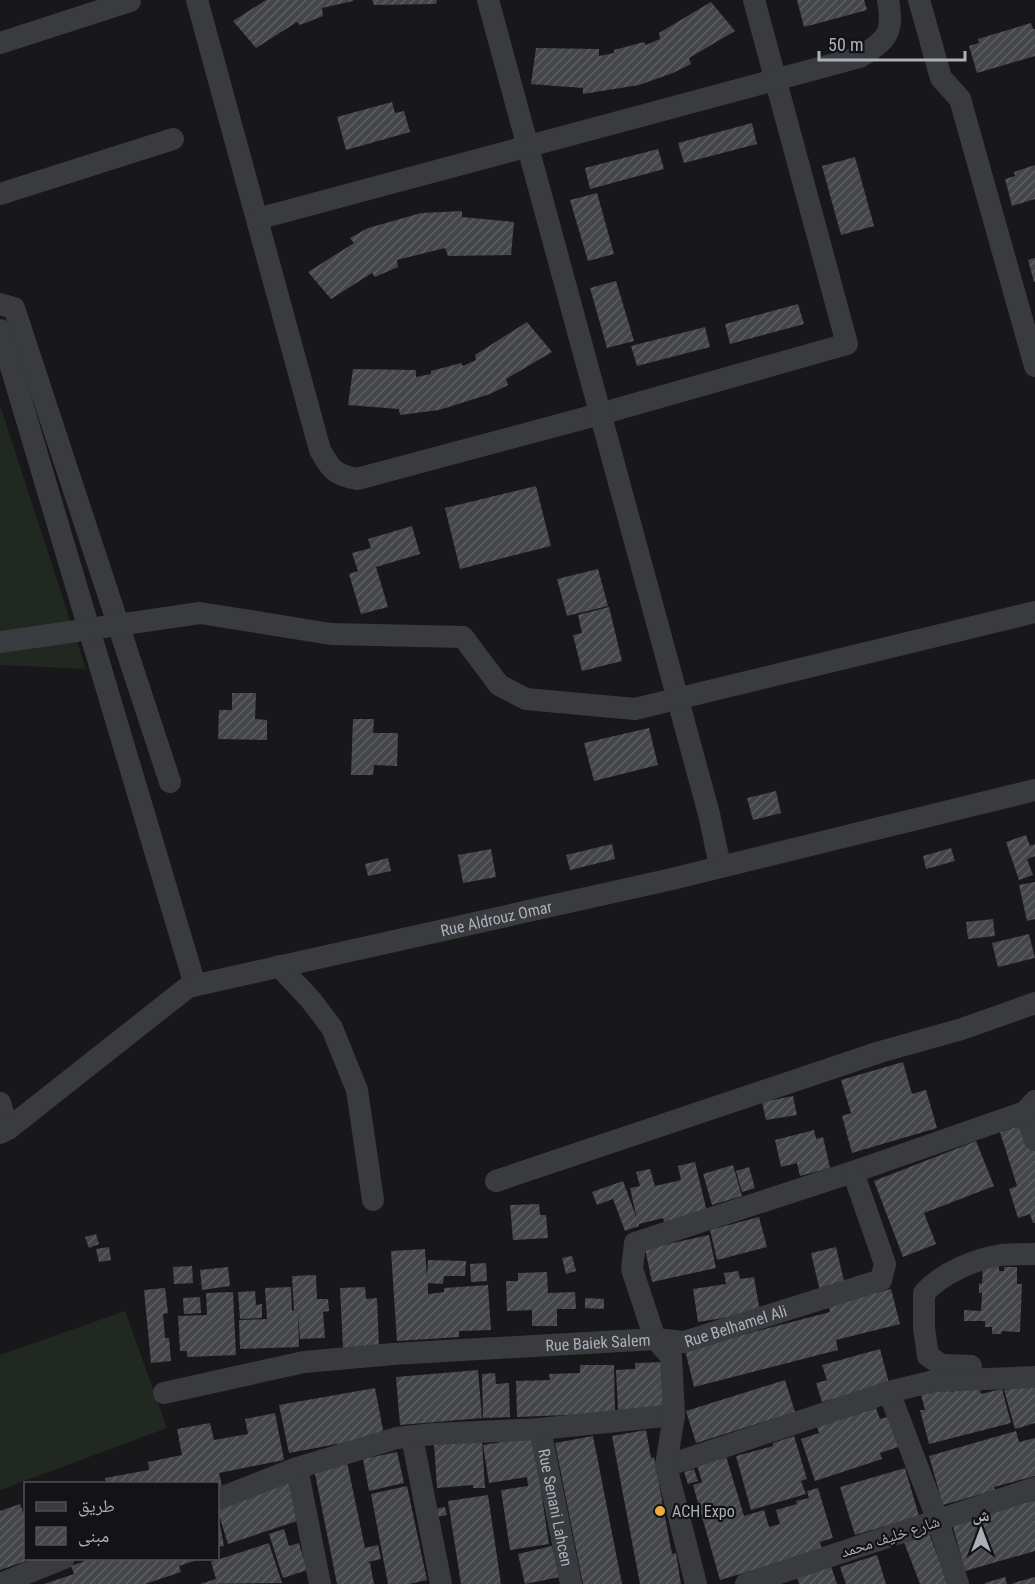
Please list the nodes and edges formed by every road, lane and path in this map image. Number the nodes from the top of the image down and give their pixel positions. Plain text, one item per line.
1 (198, 0) edge
2 (488, 0) edge
3 (754, 0) edge
4 (888, 0) edge
5 (919, 0) edge
6 (130, 1) edge
7 (0, 43) edge
8 (776, 79) junction
9 (173, 139) dead end
10 (528, 146) junction
11 (0, 195) edge
12 (257, 219) junction
13 (0, 304) edge
14 (0, 330) edge
15 (1035, 366) edge
16 (600, 414) junction
17 (1035, 612) edge
18 (91, 630) junction
19 (0, 642) edge
20 (678, 698) junction
21 (170, 782) dead end
22 (1035, 790) edge
23 (720, 866) junction
24 (279, 966) junction
25 (195, 985) junction
26 (1035, 1003) edge
27 (0, 1103) edge
28 (1030, 1107) edge
29 (4, 1131) edge
30 (1035, 1140) edge
31 (853, 1172) junction
32 (496, 1181) dead end
33 (373, 1200) dead end
34 (1035, 1254) edge
35 (655, 1338) junction
36 (1035, 1366) edge
37 (1035, 1377) edge
38 (889, 1392) junction
39 (164, 1393) dead end
40 (674, 1415) junction
41 (540, 1429) junction
42 (412, 1437) junction
43 (666, 1466) junction
44 (297, 1468) junction
45 (1035, 1488) edge
46 (219, 1499) edge
47 (938, 1521) junction
48 (59, 1560) edge
49 (0, 1584) edge
50 (320, 1584) edge
51 (441, 1584) edge
52 (571, 1584) edge
53 (696, 1584) edge
54 (746, 1584) edge
55 (958, 1584) edge

1 - 12 street
2 - 10 street
3 - 8 street
4 - 8 street
5 - 15 street
6 - 7 street
8 - 10 street
8 - 16 street
9 - 11 street
10 - 12 street
10 - 16 street
12 - 16 street
13 - 21 street
14 - 18 street
16 - 20 street
17 - 20 street
18 - 19 street
18 - 20 street
18 - 25 street
20 - 23 street
22 - 23 street, Rue Aldrouz Omar
23 - 24 street, Rue Aldrouz Omar
24 - 25 street, Rue Aldrouz Omar
24 - 33 street
25 - 29 street, Rue Aldrouz Omar
26 - 32 street
27 - 29 street
28 - 30 street
28 - 31 street, Rue Baiek Salem
31 - 35 street, Rue Baiek Salem
31 - 35 street, Rue Belhamel Ali
34 - 36 street
35 - 39 street, Rue Baiek Salem
35 - 40 street, Rue Belhamel Ali
37 - 38 street
38 - 43 street
38 - 47 street
40 - 41 street
40 - 43 street, Rue Belhamel Ali
41 - 42 street
41 - 52 street, Rue Senani Lahcen
42 - 44 street
42 - 51 street
43 - 53 street, Rue Belhamel Ali
44 - 46 street
44 - 50 street
45 - 47 street, شارع خليف محمد
47 - 54 street, شارع خليف محمد
47 - 55 street
48 - 49 street

